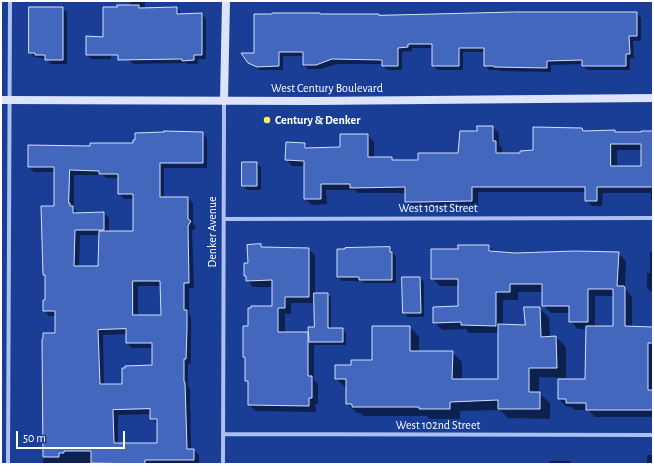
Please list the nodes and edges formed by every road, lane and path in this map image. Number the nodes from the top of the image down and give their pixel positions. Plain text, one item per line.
1 (10, 1) edge
2 (226, 1) edge
3 (653, 98) edge
4 (5, 100) edge
5 (224, 101) junction
6 (653, 218) edge
7 (224, 219) junction
8 (223, 434) junction
9 (653, 435) edge
10 (8, 464) edge
11 (223, 464) edge

1 - 4 street
2 - 5 main road, Denker Avenue
3 - 5 main road, West Century Boulevard
4 - 5 main road, West Century Boulevard
4 - 10 street
5 - 7 street, Denker Avenue
6 - 7 street, West 101st Street
7 - 8 street, Denker Avenue
8 - 9 street, West 102nd Street
8 - 11 street, Denker Avenue

